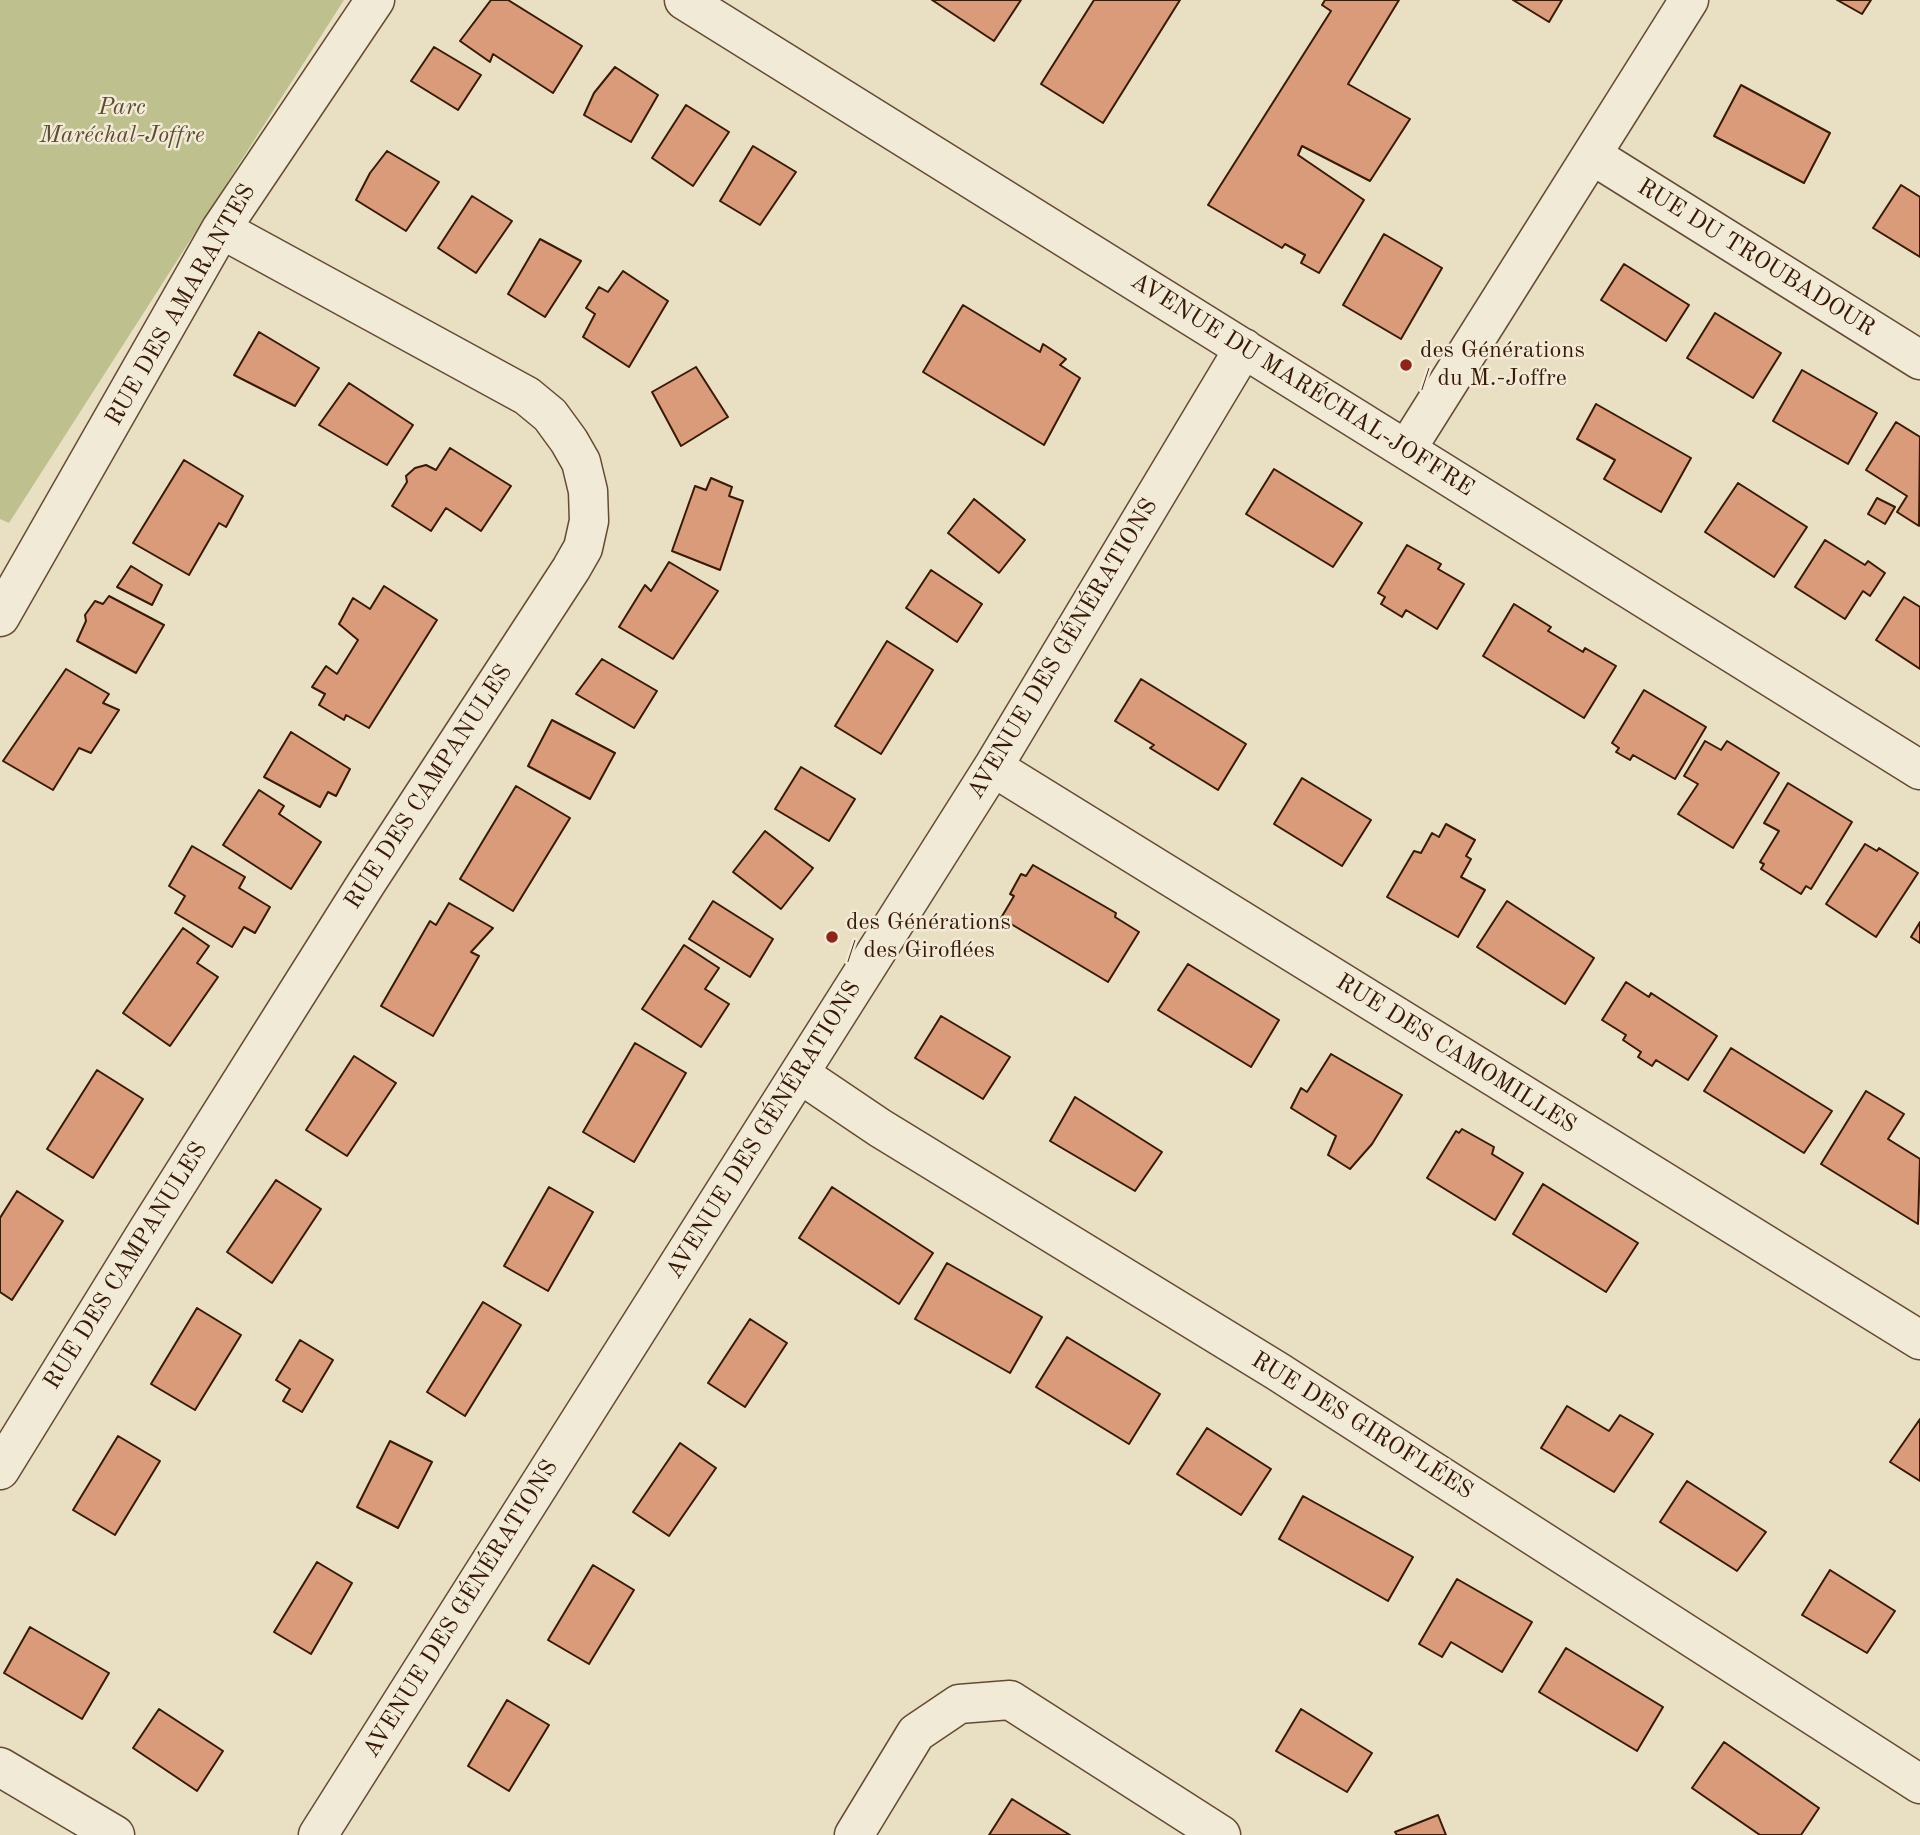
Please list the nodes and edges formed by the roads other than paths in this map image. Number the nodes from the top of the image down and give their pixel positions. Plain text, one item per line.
1 (374, 0) edge
2 (684, 0) edge
3 (1689, 0) edge
4 (1592, 155) junction
5 (221, 229) junction
6 (1244, 348) junction
7 (1920, 360) edge
8 (1406, 450) junction
9 (13, 566) edge
10 (0, 617) edge
11 (993, 767) junction
12 (1920, 770) edge
13 (800, 1074) junction
14 (1920, 1340) edge
15 (0, 1470) edge
16 (0, 1767) edge
17 (1920, 1784) edge
18 (115, 1835) edge
19 (318, 1835) edge
20 (854, 1835) edge
21 (1221, 1835) edge

1 - 5 street, RUE DES AMARANTES
2 - 6 street, AVENUE DU MARÉCHAL-JOFFRE
3 - 4 street
4 - 7 street, RUE DU TROUBADOUR
4 - 8 street
5 - 9 street, RUE DES AMARANTES
5 - 15 street, RUE DES CAMPANULES
6 - 8 street, AVENUE DU MARÉCHAL-JOFFRE
6 - 11 street, AVENUE DES GÉNÉRATIONS
8 - 12 street, AVENUE DU MARÉCHAL-JOFFRE
9 - 10 street, RUE DES AMARANTES
11 - 13 street, AVENUE DES GÉNÉRATIONS
11 - 14 street, RUE DES CAMOMILLES
13 - 17 street, RUE DES GIROFLÉES
13 - 19 street, AVENUE DES GÉNÉRATIONS
16 - 18 street
20 - 21 street

